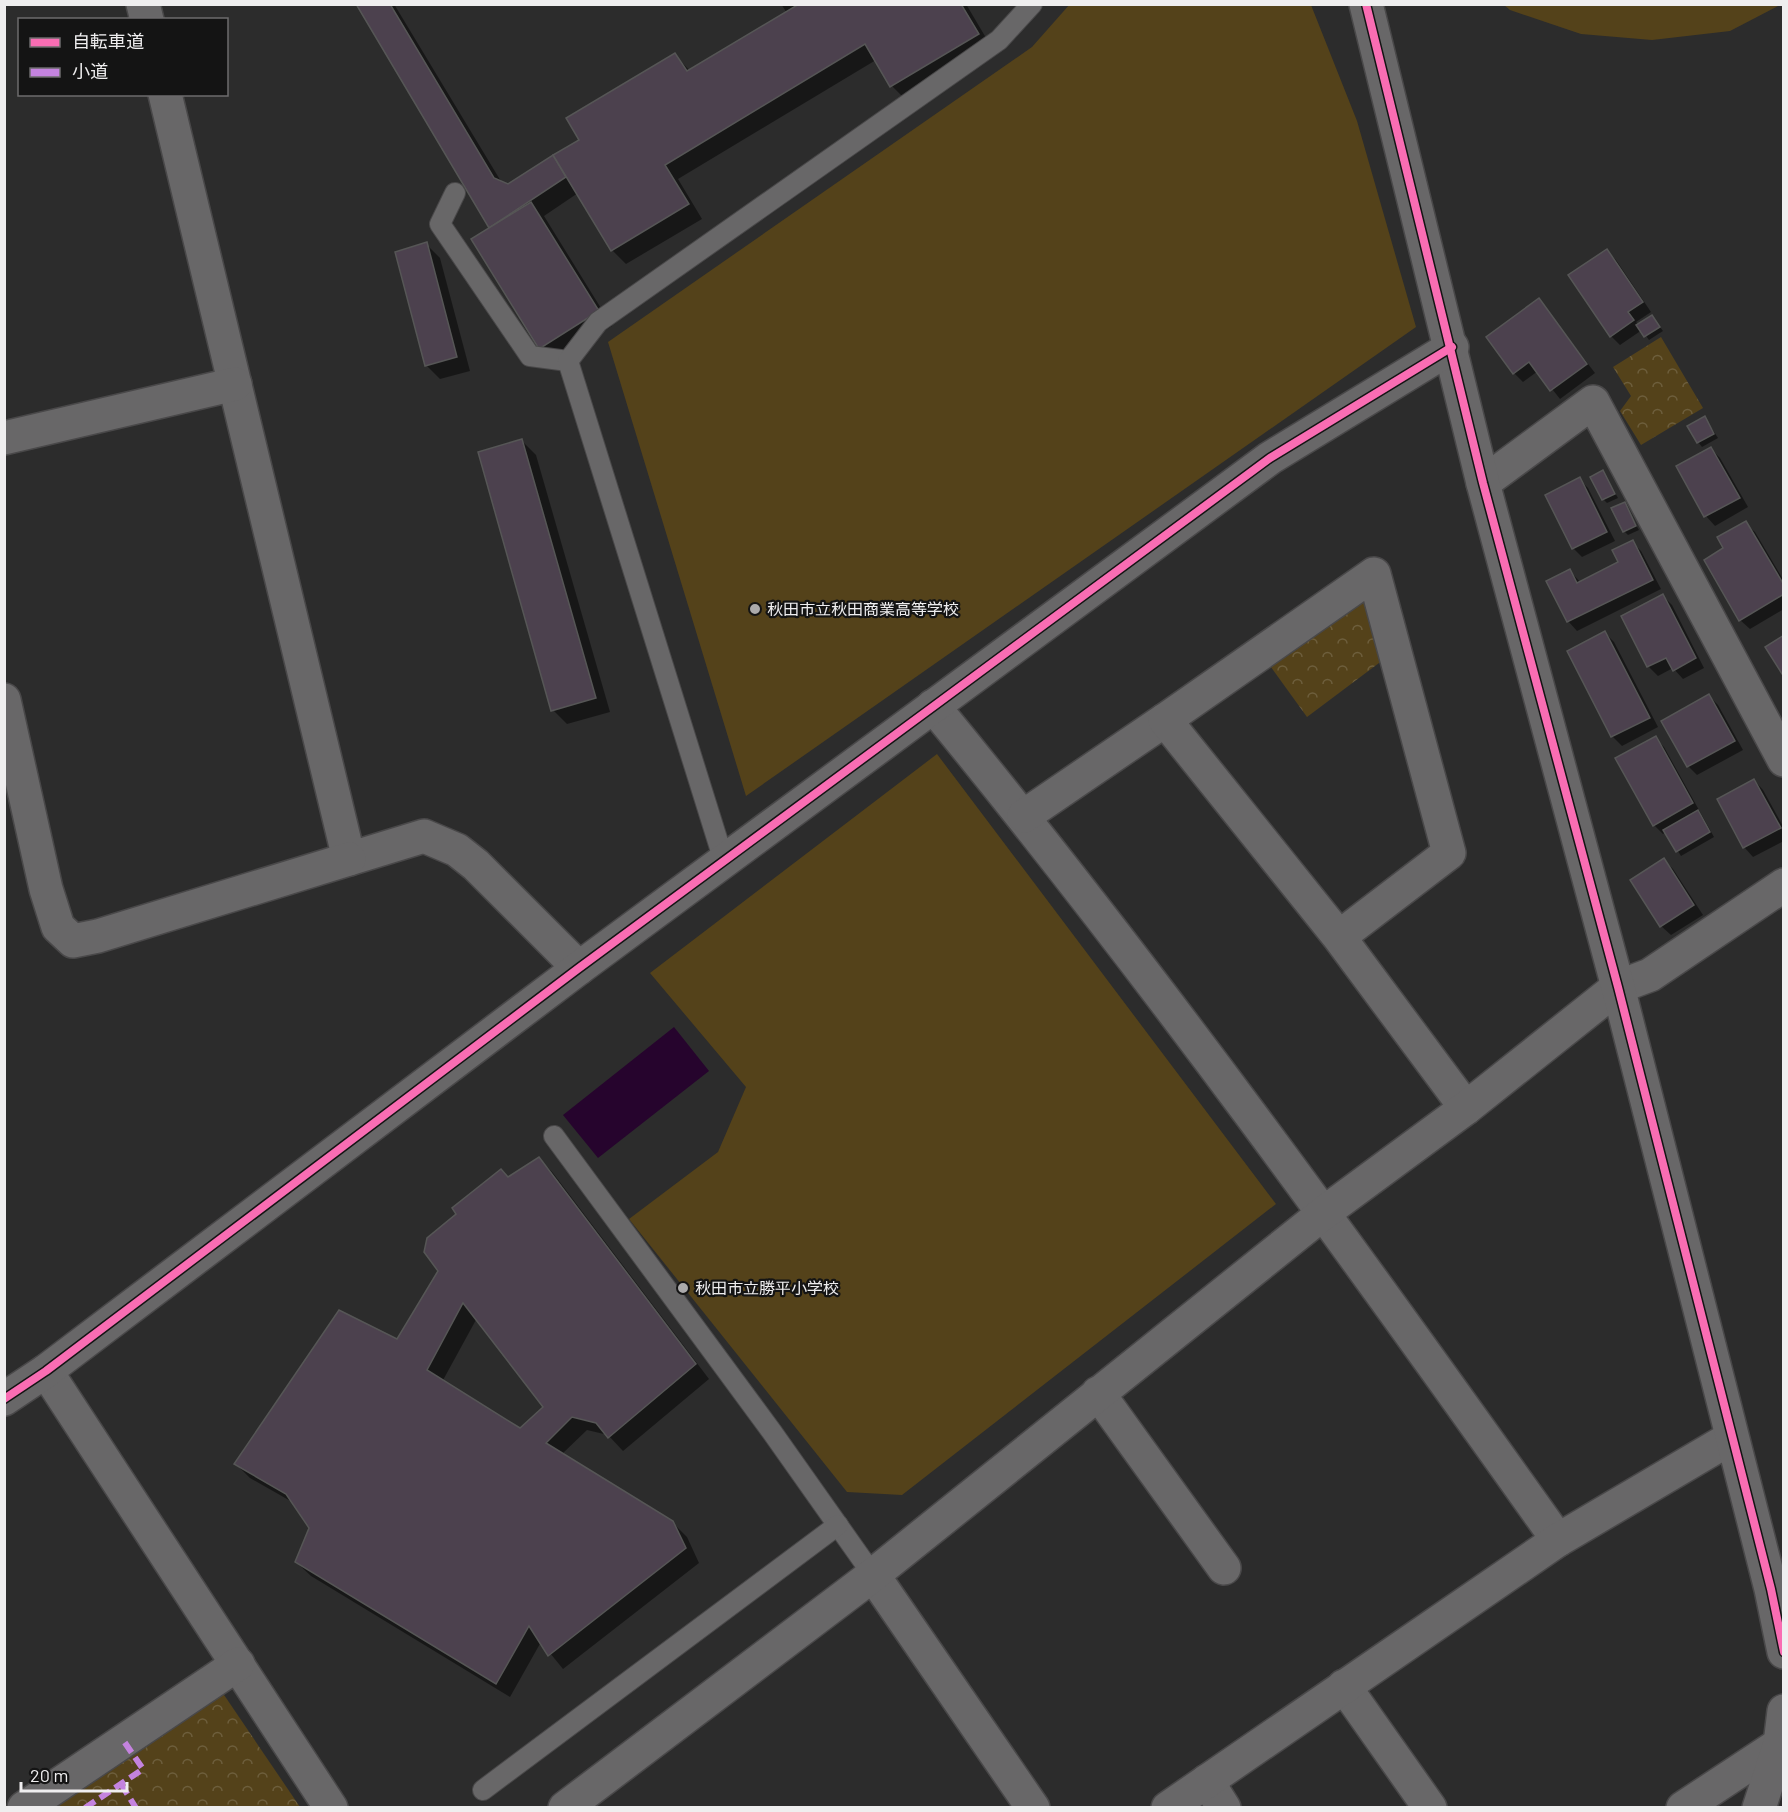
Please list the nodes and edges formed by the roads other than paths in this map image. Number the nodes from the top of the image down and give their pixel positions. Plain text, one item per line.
1 (1032, 4) edge
2 (1366, 4) edge
3 (165, 96) edge
4 (455, 194) dead end
5 (1452, 347) junction
6 (568, 361) junction
7 (235, 384) junction
8 (4, 438) edge
9 (1483, 483) junction
10 (4, 700) edge
11 (933, 706) junction
12 (1165, 720) junction
13 (1784, 760) edge
14 (1024, 816) junction
15 (349, 859) junction
16 (724, 861) junction
17 (1784, 885) edge
18 (1339, 937) junction
19 (579, 968) junction
20 (1618, 987) junction
21 (1466, 1108) junction
22 (554, 1136) dead end
23 (1325, 1212) junction
24 (46, 1371) junction
25 (1098, 1393) junction
26 (4, 1399) edge
27 (1731, 1438) junction
28 (838, 1525) junction
29 (1558, 1540) junction
30 (1224, 1568) dead end
31 (873, 1575) junction
32 (1784, 1652) edge
33 (238, 1664) junction
34 (1344, 1686) junction
35 (1784, 1711) edge
36 (1780, 1744) junction
37 (483, 1790) dead end
38 (1216, 1794) edge
39 (24, 1808) edge
40 (331, 1808) edge
41 (564, 1808) edge
42 (1033, 1808) edge
43 (1168, 1808) edge
44 (1430, 1808) edge
45 (1683, 1808) edge
46 (1759, 1808) edge

1 - 6 lane
2 - 5 street
3 - 7 street
4 - 6 lane
5 - 9 street
5 - 11 street
6 - 16 lane
7 - 8 street
7 - 15 street
9 - 13 street
9 - 20 street
10 - 15 street
11 - 14 street
11 - 16 street
12 - 14 street
12 - 18 street
12 - 18 street
14 - 23 street
15 - 19 street
16 - 19 street
17 - 20 street
18 - 21 street
19 - 24 street
20 - 21 street
20 - 27 street
21 - 23 street
22 - 28 lane
23 - 25 street
23 - 29 street
24 - 26 street
24 - 33 street
25 - 30 street
25 - 31 street
27 - 29 street
27 - 32 street
28 - 31 lane
28 - 37 lane
29 - 34 street
31 - 41 street
31 - 42 street
33 - 39 street
33 - 40 street
34 - 38 street
34 - 44 street
35 - 36 street
36 - 45 street
36 - 46 street
38 - 43 street

